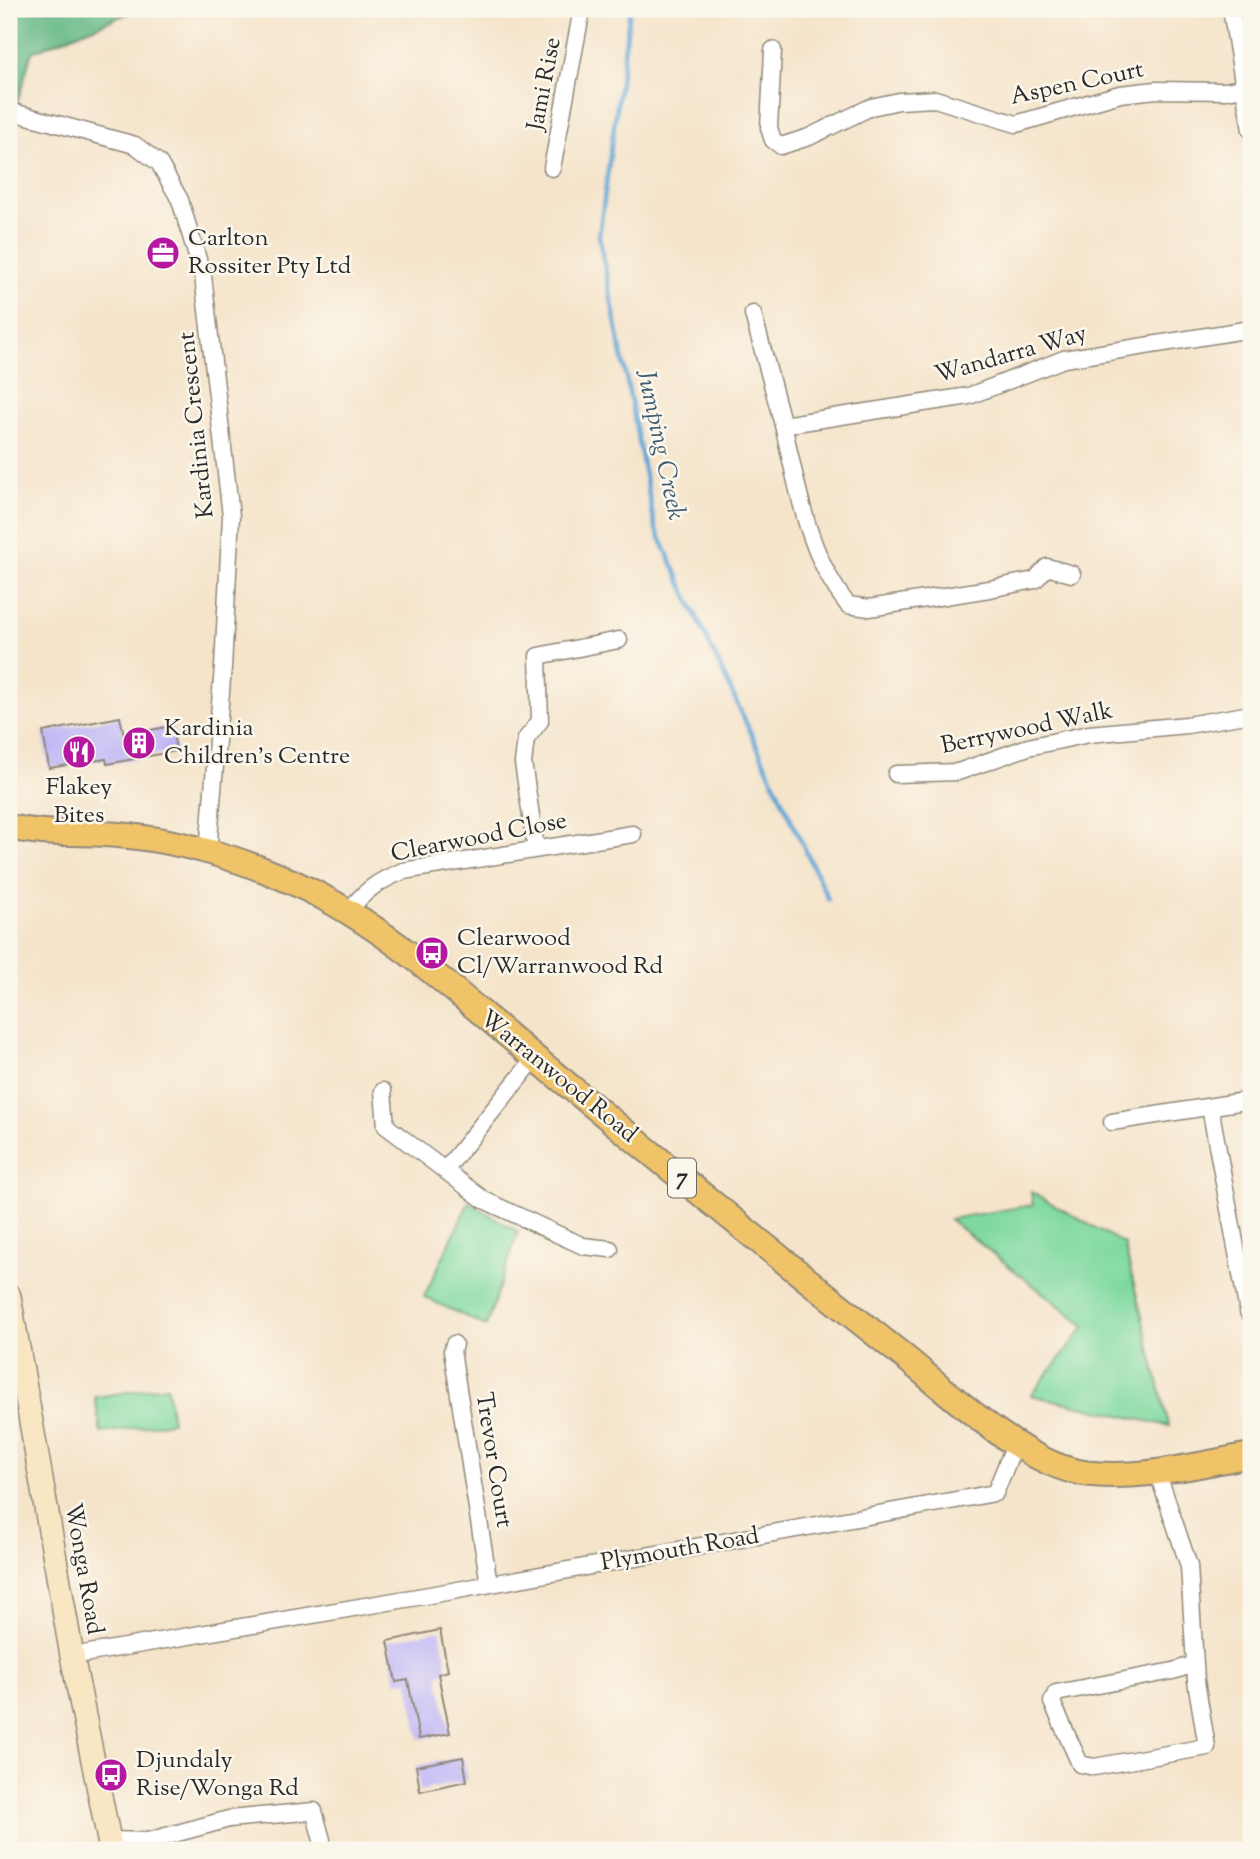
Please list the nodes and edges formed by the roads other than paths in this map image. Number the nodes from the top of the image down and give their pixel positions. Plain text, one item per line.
1 (582, 9) edge
2 (1231, 9) edge
3 (773, 50) dead end
4 (1244, 88) junction
5 (9, 111) edge
6 (1251, 130) edge
7 (552, 168) dead end
8 (753, 314) dead end
9 (1251, 329) edge
10 (783, 425) junction
11 (1072, 574) dead end
12 (620, 640) dead end
13 (1251, 714) edge
14 (896, 774) dead end
15 (9, 827) edge
16 (633, 834) dead end
17 (43, 835) junction
18 (9, 843) edge
19 (536, 849) junction
20 (208, 852) junction
21 (348, 912) junction
22 (535, 1058) junction
23 (383, 1091) dead end
24 (1251, 1100) edge
25 (1210, 1107) junction
26 (1112, 1122) dead end
27 (446, 1169) junction
28 (610, 1249) dead end
29 (9, 1296) edge
30 (1248, 1312) dead end
31 (454, 1344) dead end
32 (16, 1376) edge
33 (1015, 1444) junction
34 (1251, 1455) edge
35 (1157, 1471) junction
36 (489, 1584) junction
37 (72, 1656) junction
38 (1195, 1664) junction
39 (322, 1840) dead end
40 (110, 1845) edge

1 - 7 street, Jami Rise
2 - 4 street
3 - 4 street, Aspen Court
4 - 6 street
5 - 20 street, Kardinia Crescent
8 - 10 street
9 - 10 street, Wandarra Way
10 - 11 street
12 - 19 street
13 - 14 street, Berrywood Walk
15 - 17 main road, Warranwood Road / 7
16 - 19 street, Clearwood Close
17 - 18 main road, Warranwood Road / 7
17 - 20 main road, Warranwood Road / 7
19 - 21 street, Clearwood Close
20 - 21 main road, Warranwood Road / 7
21 - 22 main road, Warranwood Road / 7
22 - 27 street
22 - 33 main road, Warranwood Road / 7
23 - 27 street
24 - 25 street
25 - 26 street
25 - 30 street
27 - 28 street
29 - 32 main road, Wonga Road
31 - 36 street, Trevor Court
32 - 37 main road, Wonga Road
33 - 35 main road, 7
33 - 36 street, Plymouth Road
34 - 35 main road, 7
35 - 38 street
36 - 37 street, Plymouth Road
37 - 40 main road, Wonga Road
38 - 38 street
39 - 40 street

